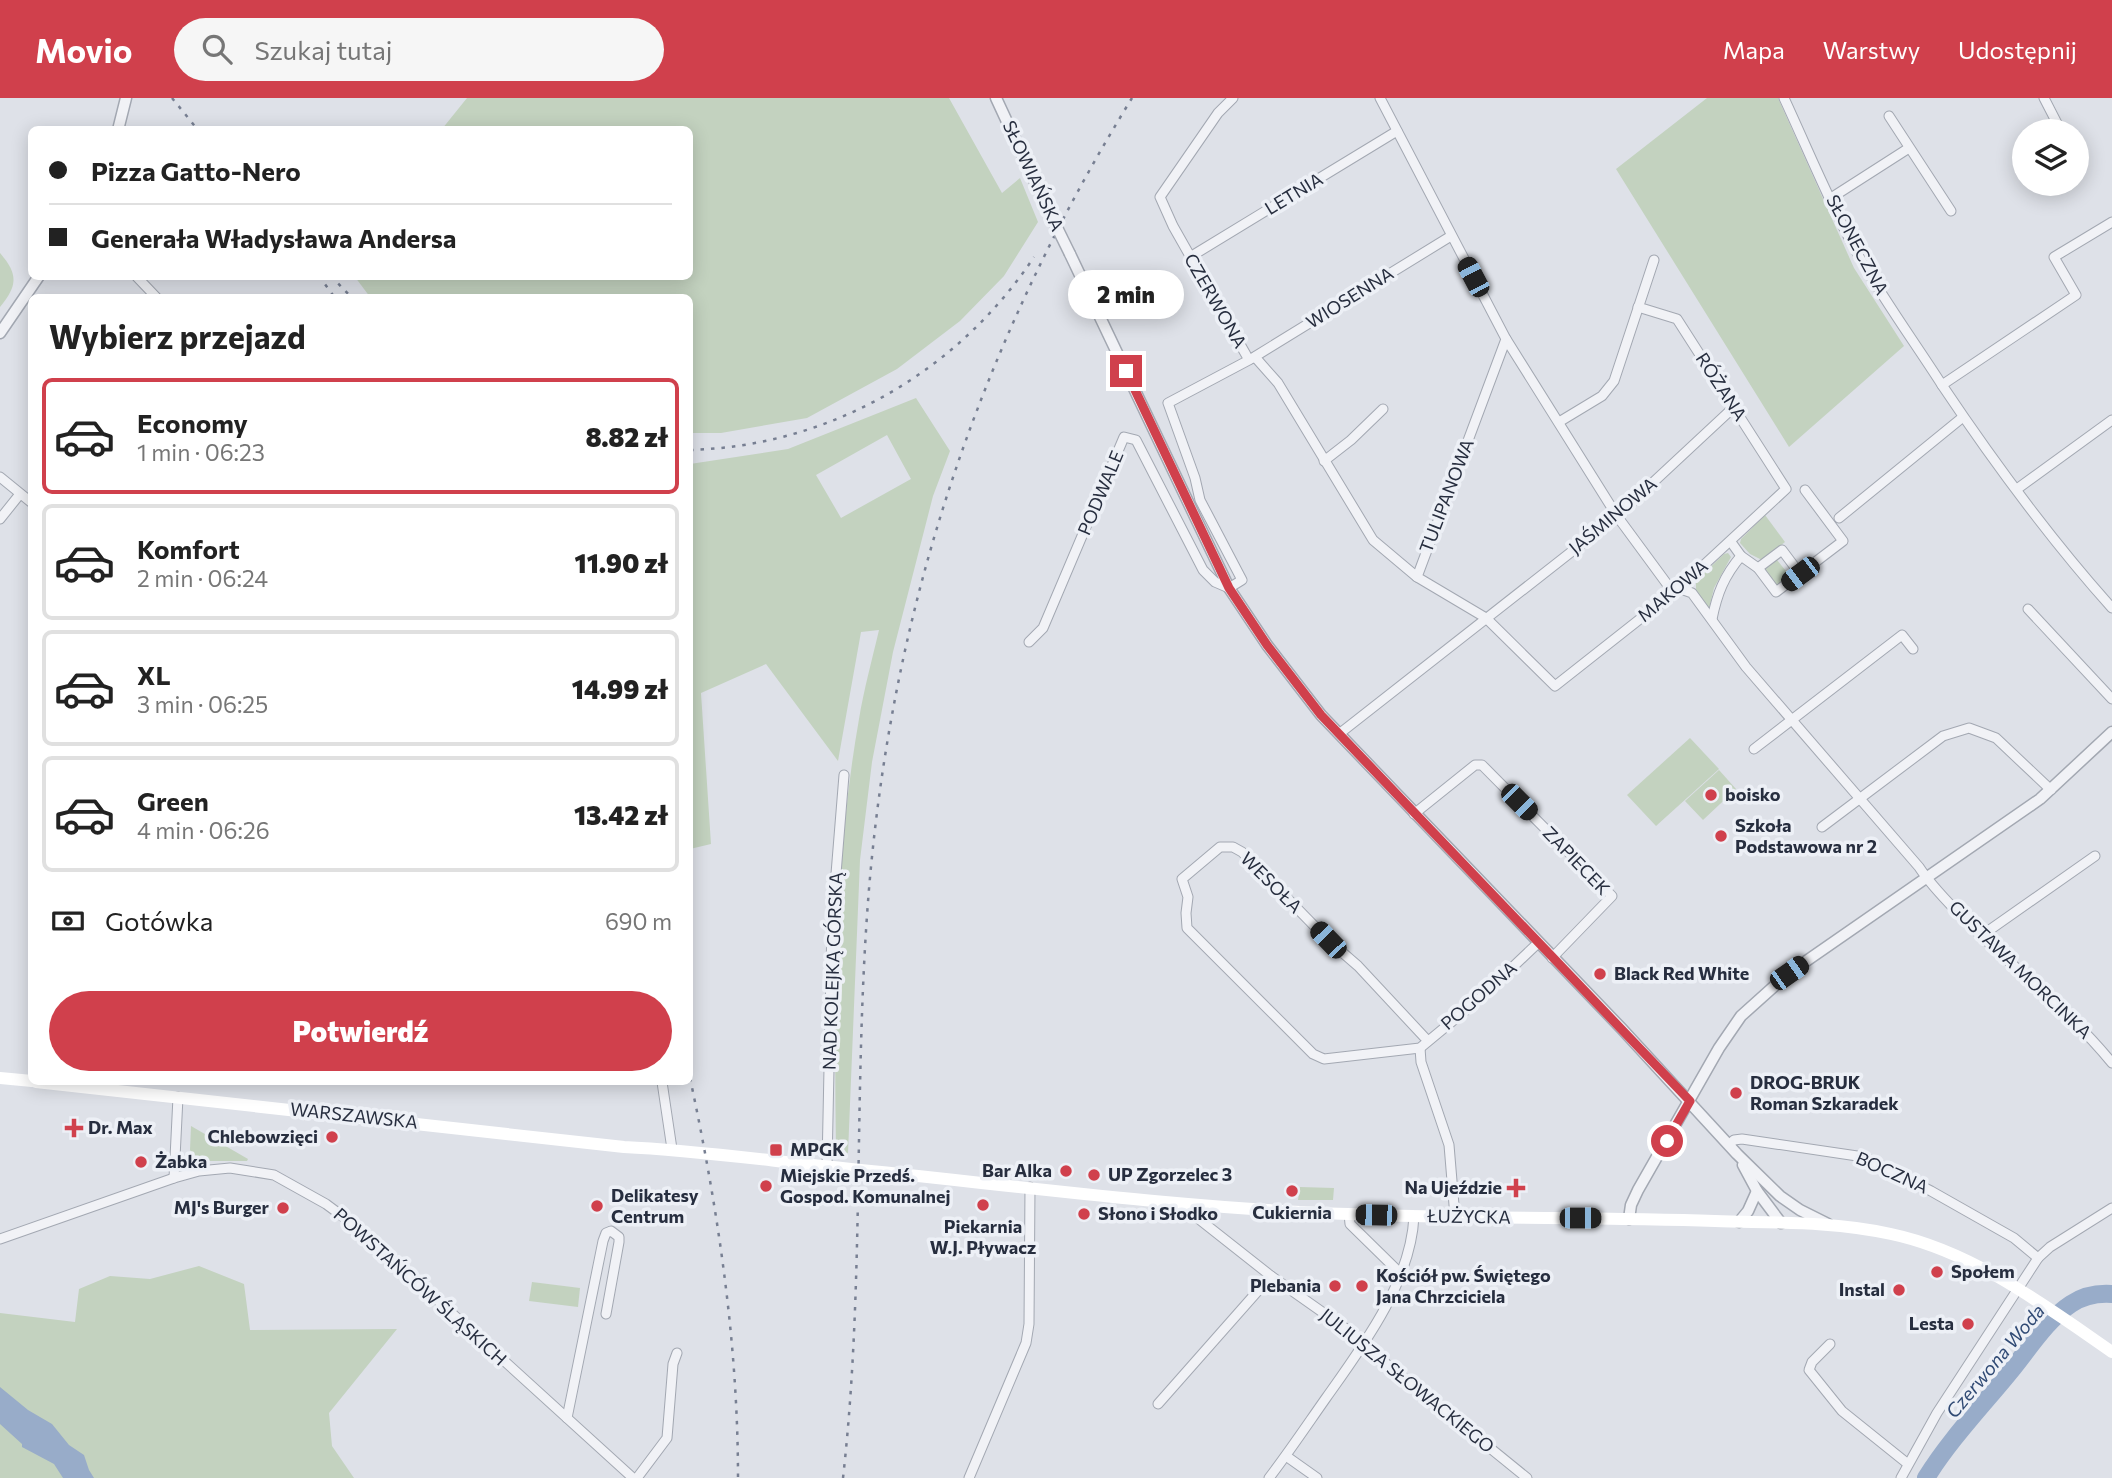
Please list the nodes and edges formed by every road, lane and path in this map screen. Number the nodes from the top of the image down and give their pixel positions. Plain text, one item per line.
1 (126, 98) edge
2 (996, 98) edge
3 (1233, 98) edge
4 (1380, 98) edge
5 (1784, 98) edge
6 (2044, 98) edge
7 (1889, 116) dead end
8 (2055, 119) edge
9 (119, 126) edge
10 (1397, 131) junction
11 (1909, 148) junction
12 (1831, 198) junction
13 (1951, 211) dead end
14 (2112, 222) edge
15 (1451, 236) junction
16 (1190, 257) junction
17 (1654, 260) dead end
18 (36, 280) edge
19 (140, 280) edge
20 (153, 294) edge
21 (1638, 307) junction
22 (0, 333) edge
23 (1506, 339) junction
24 (1252, 358) junction
25 (1942, 385) junction
26 (1734, 407) junction
27 (1383, 409) dead end
28 (1963, 416) junction
29 (2112, 420) edge
30 (1559, 422) junction
31 (1324, 461) junction
32 (0, 477) edge
33 (1786, 489) joint
34 (2017, 489) junction
35 (1805, 490) dead end
36 (20, 494) junction
37 (28, 500) edge
38 (1617, 516) junction
39 (1839, 518) dead end
40 (0, 519) edge
41 (1731, 542) junction
42 (1741, 556) junction
43 (1758, 568) junction
44 (1800, 574) junction
45 (1417, 577) junction
46 (1229, 588) junction
47 (1678, 589) junction
48 (2112, 608) edge
49 (2028, 609) dead end
50 (1486, 618) junction
51 (1713, 619) junction
52 (1029, 642) dead end
53 (1913, 649) dead end
54 (2112, 699) edge
55 (1790, 719) junction
56 (2112, 732) edge
57 (1339, 734) junction
58 (1754, 749) dead end
59 (844, 775) dead end
60 (2051, 790) junction
61 (1858, 799) junction
62 (1414, 814) junction
63 (1822, 827) dead end
64 (2095, 856) dead end
65 (1926, 878) junction
66 (1981, 936) junction
67 (1538, 943) junction
68 (1552, 958) junction
69 (1427, 1040) junction
70 (1420, 1048) junction
71 (2112, 1063) edge
72 (0, 1078) edge
73 (28, 1080) edge
74 (110, 1085) edge
75 (662, 1085) edge
76 (129, 1086) edge
77 (178, 1097) junction
78 (1690, 1101) junction
79 (672, 1149) junction
80 (1733, 1149) junction
81 (827, 1166) junction
82 (174, 1178) junction
83 (1030, 1187) junction
84 (1757, 1191) junction
85 (1777, 1193) junction
86 (1192, 1205) junction
87 (2112, 1208) edge
88 (1349, 1214) junction
89 (1414, 1216) junction
90 (1455, 1217) junction
91 (1629, 1219) junction
92 (1739, 1222) junction
93 (1781, 1223) junction
94 (1830, 1225) junction
95 (0, 1239) edge
96 (2038, 1258) junction
97 (1401, 1274) junction
98 (1271, 1276) junction
99 (2017, 1290) junction
100 (606, 1314) dead end
101 (1364, 1344) junction
102 (1830, 1344) dead end
103 (2112, 1352) edge
104 (677, 1353) dead end
105 (1158, 1404) dead end
106 (567, 1418) junction
107 (1286, 1456) junction
108 (1908, 1464) junction
109 (635, 1478) edge
110 (970, 1478) edge
111 (1269, 1478) edge
112 (1317, 1478) edge
113 (1527, 1478) edge
114 (1901, 1478) edge

1 - 9 street
2 - 46 street, SŁOWIAŃSKA, bridge
3 - 16 street, CZERWONA
4 - 10 street, GUSTAWA MORCINKA
5 - 12 street, SŁONECZNA
6 - 8 street
7 - 11 street
10 - 15 street, GUSTAWA MORCINKA
10 - 16 street, LETNIA
11 - 12 street
11 - 13 street
12 - 25 street, SŁONECZNA
14 - 25 street
15 - 23 street, GUSTAWA MORCINKA
15 - 24 street, WIOSENNA
16 - 24 street, CZERWONA
17 - 21 street
18 - 22 street
19 - 20 street
21 - 26 street, RÓŻANA
21 - 30 street
23 - 30 street, GUSTAWA MORCINKA
23 - 45 street, TULIPANOWA
24 - 31 street
24 - 46 street, CZERWONA
25 - 28 street, SŁONECZNA
26 - 33 street, RÓŻANA
26 - 38 street, JAŚMINOWA
27 - 31 street
28 - 34 street, SŁONECZNA
28 - 39 street
29 - 34 street
30 - 38 street, GUSTAWA MORCINKA
31 - 45 street
32 - 36 street
33 - 41 street, MAKOWA
34 - 48 street, SŁONECZNA
35 - 44 street
36 - 37 street
36 - 40 street
38 - 47 street, GUSTAWA MORCINKA
38 - 50 street, JAŚMINOWA
41 - 42 street
41 - 47 street, MAKOWA
42 - 43 street
42 - 51 street
43 - 44 street
43 - 44 street
45 - 50 street
46 - 52 street, PODWALE
46 - 57 street, SŁOWIAŃSKA
47 - 50 street, MAKOWA
47 - 51 street, GUSTAWA MORCINKA
49 - 54 street
50 - 57 street, JAŚMINOWA
51 - 55 street, GUSTAWA MORCINKA
53 - 55 street
55 - 58 street
55 - 61 street, GUSTAWA MORCINKA
56 - 60 street
57 - 62 street, SŁOWIAŃSKA
59 - 81 street, NAD KOLEJKĄ GÓRSKĄ
60 - 61 street
60 - 65 street
61 - 63 street
61 - 65 street, GUSTAWA MORCINKA
62 - 67 street, SŁOWIAŃSKA
62 - 68 street, ZAPIECEK
64 - 66 street
65 - 66 street, GUSTAWA MORCINKA
65 - 78 street
66 - 71 street, GUSTAWA MORCINKA
67 - 68 street, SŁOWIAŃSKA
67 - 69 street, POGODNA
68 - 78 street, SŁOWIAŃSKA
69 - 70 street, POGODNA
69 - 70 street, WESOŁA
70 - 90 street
72 - 73 main road, WARSZAWSKA
74 - 76 main road, WARSZAWSKA
75 - 79 street
76 - 77 main road, WARSZAWSKA
77 - 79 main road, WARSZAWSKA
77 - 82 street
78 - 80 street, SŁOWIAŃSKA
78 - 91 street
79 - 81 main road, ŁUŻYCKA
80 - 84 street
80 - 85 street
80 - 96 street, BOCZNA
81 - 83 main road, ŁUŻYCKA
82 - 95 street, POWSTAŃCÓW ŚLĄSKICH
82 - 106 street, POWSTAŃCÓW ŚLĄSKICH
83 - 86 main road, ŁUŻYCKA
83 - 110 street
84 - 92 street
84 - 93 street
85 - 93 street
85 - 94 street
86 - 88 main road, ŁUŻYCKA
86 - 98 street, JULIUSZA SŁOWACKIEGO
87 - 96 street
88 - 89 main road, ŁUŻYCKA
88 - 97 street
89 - 90 main road, ŁUŻYCKA
89 - 97 street
90 - 91 main road, ŁUŻYCKA
91 - 92 main road, ŁUŻYCKA
92 - 93 main road, ŁUŻYCKA
93 - 94 main road, ŁUŻYCKA
94 - 99 main road, ŁUŻYCKA
96 - 99 street
97 - 101 street
98 - 101 street, JULIUSZA SŁOWACKIEGO
98 - 105 street
99 - 103 main road, ŁUŻYCKA
99 - 108 street
100 - 106 street
101 - 107 street
101 - 113 street, JULIUSZA SŁOWACKIEGO
102 - 108 street
104 - 109 street
106 - 109 street, POWSTAŃCÓW ŚLĄSKICH
107 - 111 street
107 - 112 street
108 - 114 street

